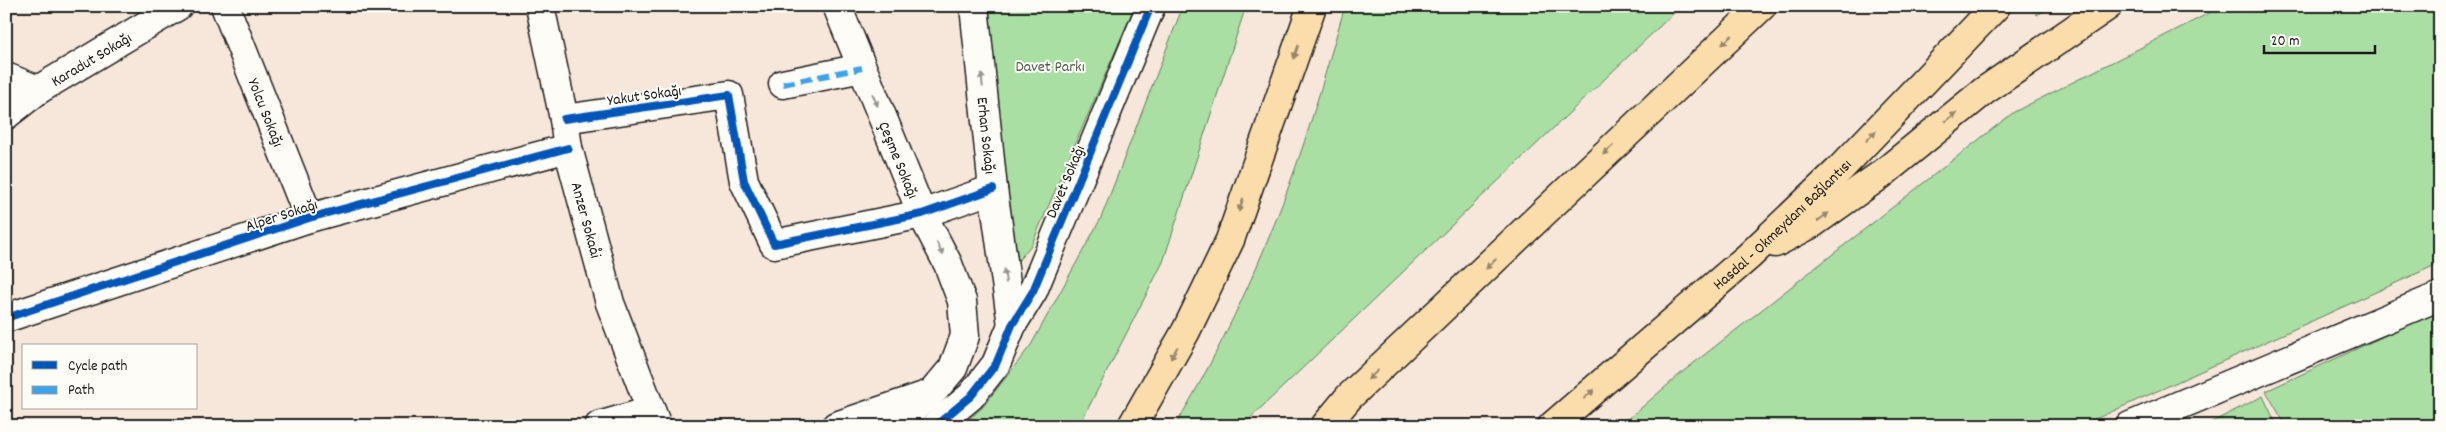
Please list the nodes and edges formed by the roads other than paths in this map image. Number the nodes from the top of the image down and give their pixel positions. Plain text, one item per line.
1 (178, 6) edge
2 (225, 6) edge
3 (540, 6) edge
4 (837, 6) edge
5 (974, 6) edge
6 (1151, 6) edge
7 (1312, 6) edge
8 (1762, 6) edge
9 (1996, 6) edge
10 (2108, 6) edge
11 (862, 68) junction
12 (6, 77) edge
13 (783, 84) dead end
14 (38, 90) junction
15 (6, 114) edge
16 (564, 119) junction
17 (568, 148) junction
18 (993, 189) junction
19 (922, 214) junction
20 (309, 218) junction
21 (1749, 256) junction
22 (2440, 296) edge
23 (6, 318) edge
24 (1012, 325) junction
25 (931, 394) junction
26 (1349, 397) junction
27 (654, 419) edge
28 (599, 426) edge
29 (836, 426) edge
30 (889, 426) edge
31 (935, 426) edge
32 (1132, 426) edge
33 (1313, 426) edge
34 (1325, 426) edge
35 (1552, 426) edge
36 (2130, 426) edge

1 - 14 street, Karadut Sokağı
2 - 20 street, Yolcu Sokağı
3 - 16 street, Anzer Sokaåi
4 - 11 street, Çeşme Sokağı
18 -> 5 street, Erhan Sokağı
6 - 24 street, Davet Sokağı
7 -> 32 highway
8 -> 26 highway
21 -> 9 highway, Hasdal - Okmeydanı Bağlantısı
21 -> 10 highway
11 - 13 street
11 -> 19 street, Çeşme Sokağı
12 - 14 street
14 - 15 street, Karadut Sokağı
16 - 17 street, Anzer Sokaåi
16 - 19 street, Yakut Sokağı
17 - 20 street, Alper Sokağı
17 - 27 street, Anzer Sokaåi
18 - 19 street
24 -> 18 street, Erhan Sokağı
19 -> 25 street, Çeşme Sokağı
20 - 23 street, Alper Sokağı
35 -> 21 highway, Hasdal - Okmeydanı Bağlantısı
22 - 36 street
24 - 31 street, Davet Sokağı
25 - 29 street
25 - 30 street, Çeşme Sokağı
26 - 33 highway
26 - 34 highway
27 - 28 street

